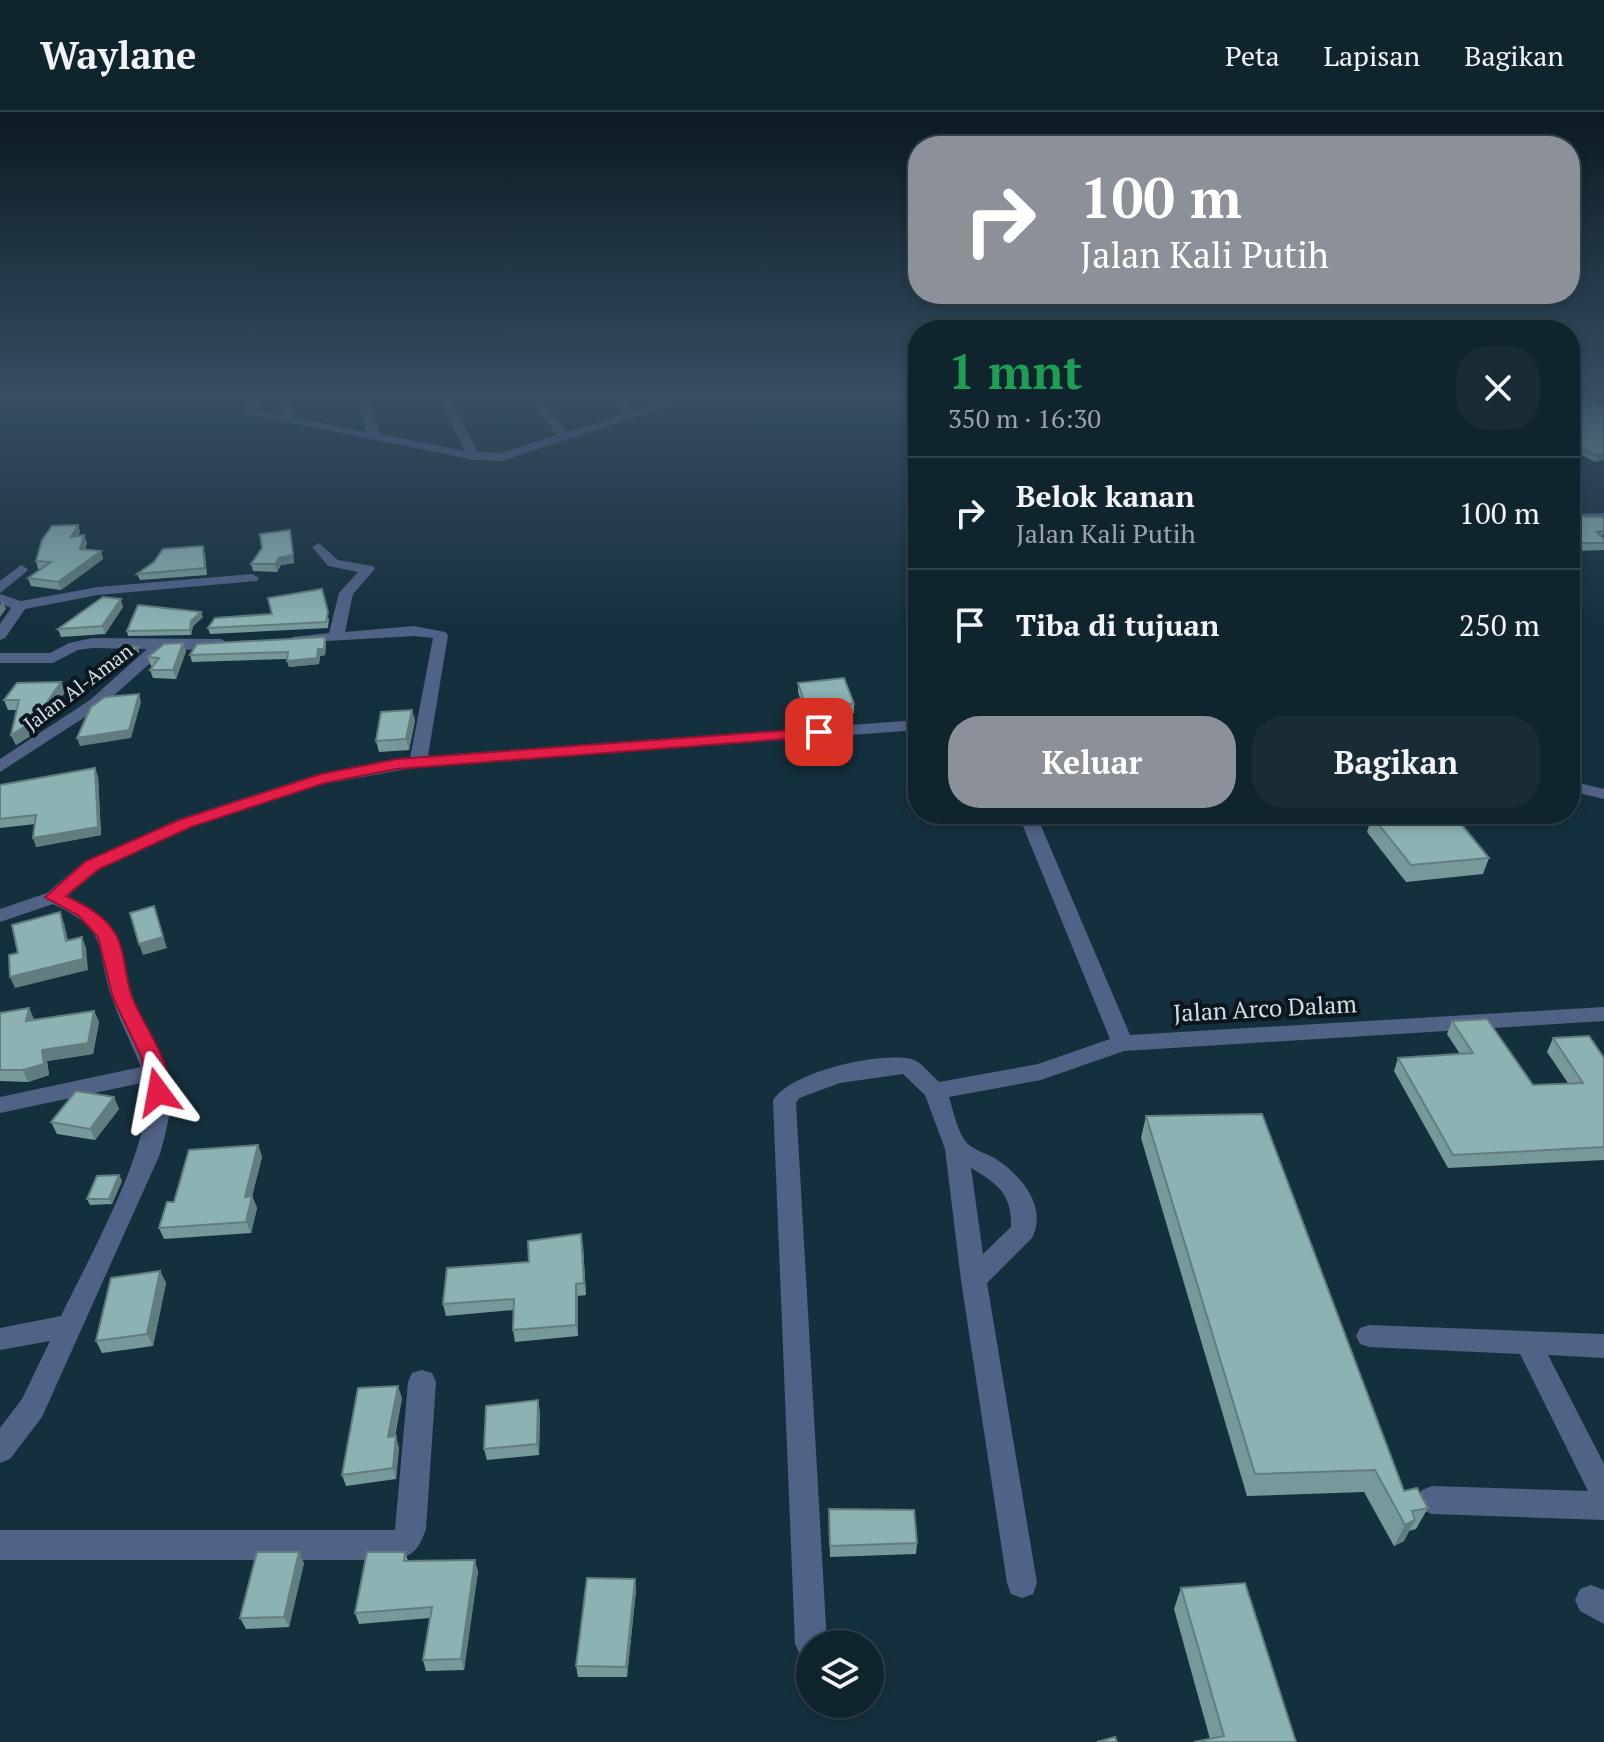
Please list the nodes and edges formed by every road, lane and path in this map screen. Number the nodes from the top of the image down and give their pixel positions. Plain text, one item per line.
1 (1598, 517) edge
2 (1604, 529) edge
3 (319, 547) dead end
4 (21, 569) dead end
5 (252, 578) dead end
6 (0, 589) edge
7 (0, 598) edge
8 (20, 606) junction
9 (0, 635) edge
10 (336, 636) junction
11 (287, 640) edge
12 (240, 643) edge
13 (161, 645) junction
14 (0, 658) edge
15 (908, 726) edge
16 (418, 762) junction
17 (0, 767) edge
18 (1580, 788) edge
19 (1604, 794) edge
20 (1031, 824) edge
21 (54, 897) junction
22 (0, 916) edge
23 (1604, 1014) edge
24 (1122, 1043) junction
25 (157, 1072) junction
26 (935, 1091) junction
27 (0, 1105) edge
28 (957, 1149) junction
29 (974, 1280) junction
30 (70, 1326) junction
31 (1369, 1336) dead end
32 (0, 1339) edge
33 (1528, 1343) junction
34 (1604, 1346) edge
35 (422, 1382) dead end
36 (0, 1450) edge
37 (1604, 1494) edge
38 (1432, 1500) dead end
39 (1604, 1506) edge
40 (0, 1545) edge
41 (1022, 1583) dead end
42 (810, 1630) edge

1 - 2 street
3 - 10 street
4 - 6 street
5 - 8 street
7 - 8 street
8 - 9 street
10 - 11 street
10 - 16 street
12 - 13 street
13 - 14 street, Jalan Al-Aman
13 - 17 street, Jalan Al-Aman
15 - 16 street
16 - 21 street
18 - 19 street
20 - 24 street
21 - 22 street
21 - 25 street
23 - 24 street, Jalan Arco Dalam
24 - 26 street, Jalan Arco Dalam
25 - 27 street
25 - 30 street
26 - 28 street
26 - 42 street
28 - 29 street
28 - 29 street
29 - 41 street
30 - 32 street
30 - 36 street
31 - 33 street
33 - 34 street
33 - 37 street
35 - 40 street
38 - 39 street

